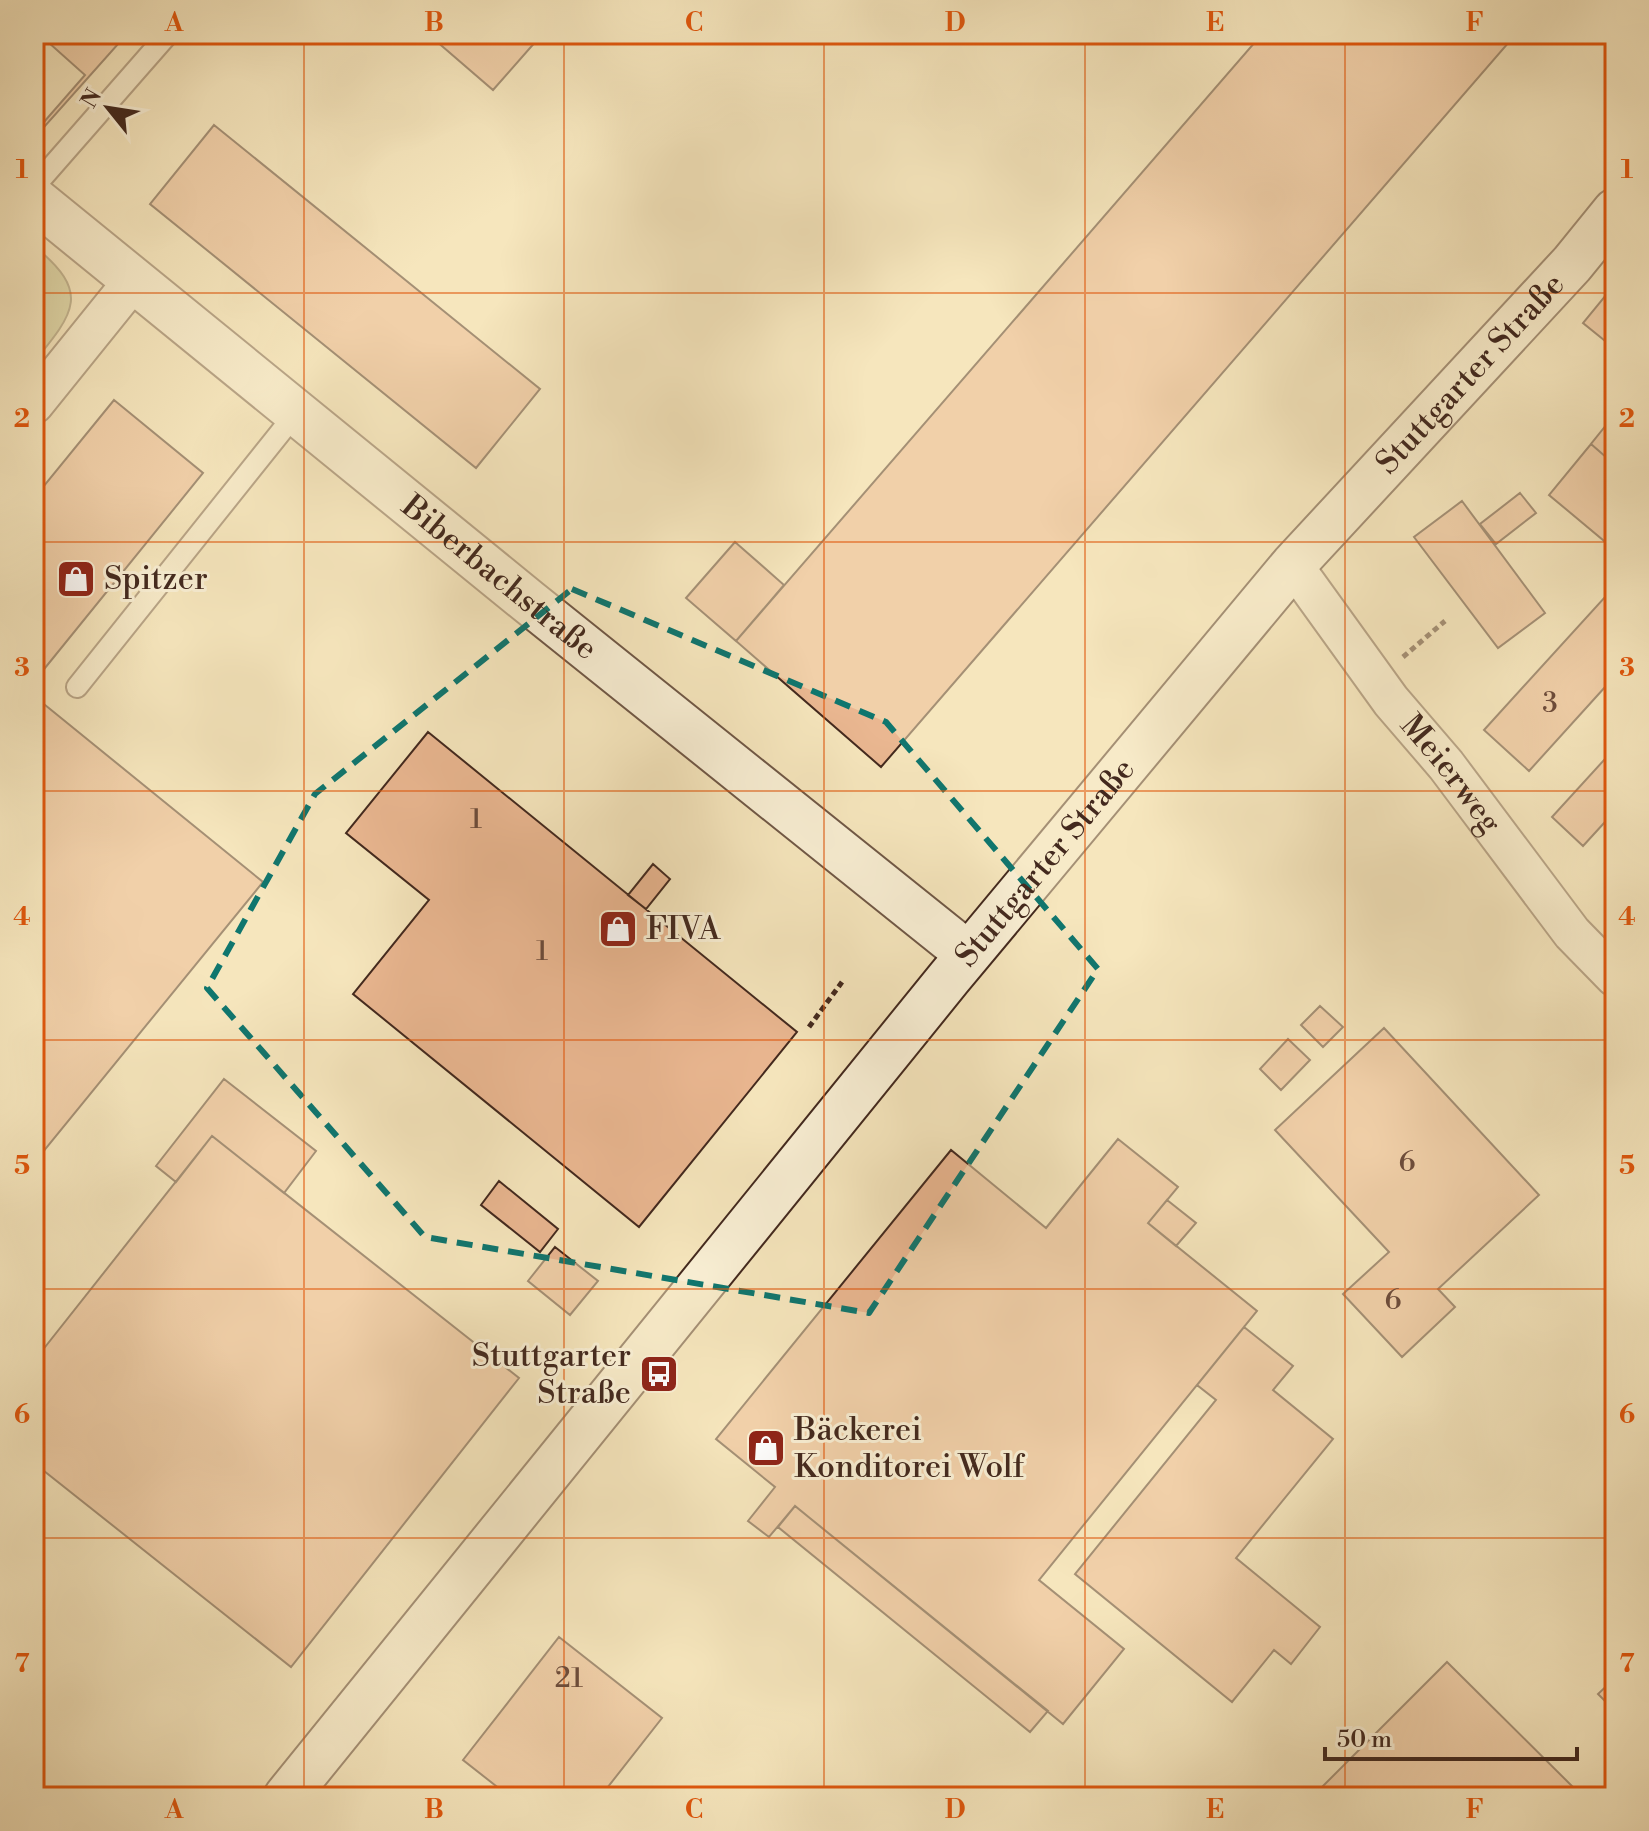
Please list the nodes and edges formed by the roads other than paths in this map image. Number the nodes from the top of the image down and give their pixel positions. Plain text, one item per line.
1 (168, 34) edge
2 (34, 187) edge
3 (34, 199) edge
4 (1615, 211) edge
5 (134, 280) junction
6 (34, 404) edge
7 (296, 413) junction
8 (1293, 565) junction
9 (77, 687) dead end
10 (968, 954) junction
11 (1615, 977) edge
12 (286, 1797) edge

1 - 2 lane
3 - 5 main road, Biberbachstraße
4 - 8 main road, Stuttgarter Straße
5 - 6 street
5 - 7 main road, Biberbachstraße
7 - 9 lane
7 - 10 main road, Biberbachstraße
8 - 10 main road, Stuttgarter Straße
8 - 11 street, Meierweg
10 - 12 main road, Stuttgarter Straße

